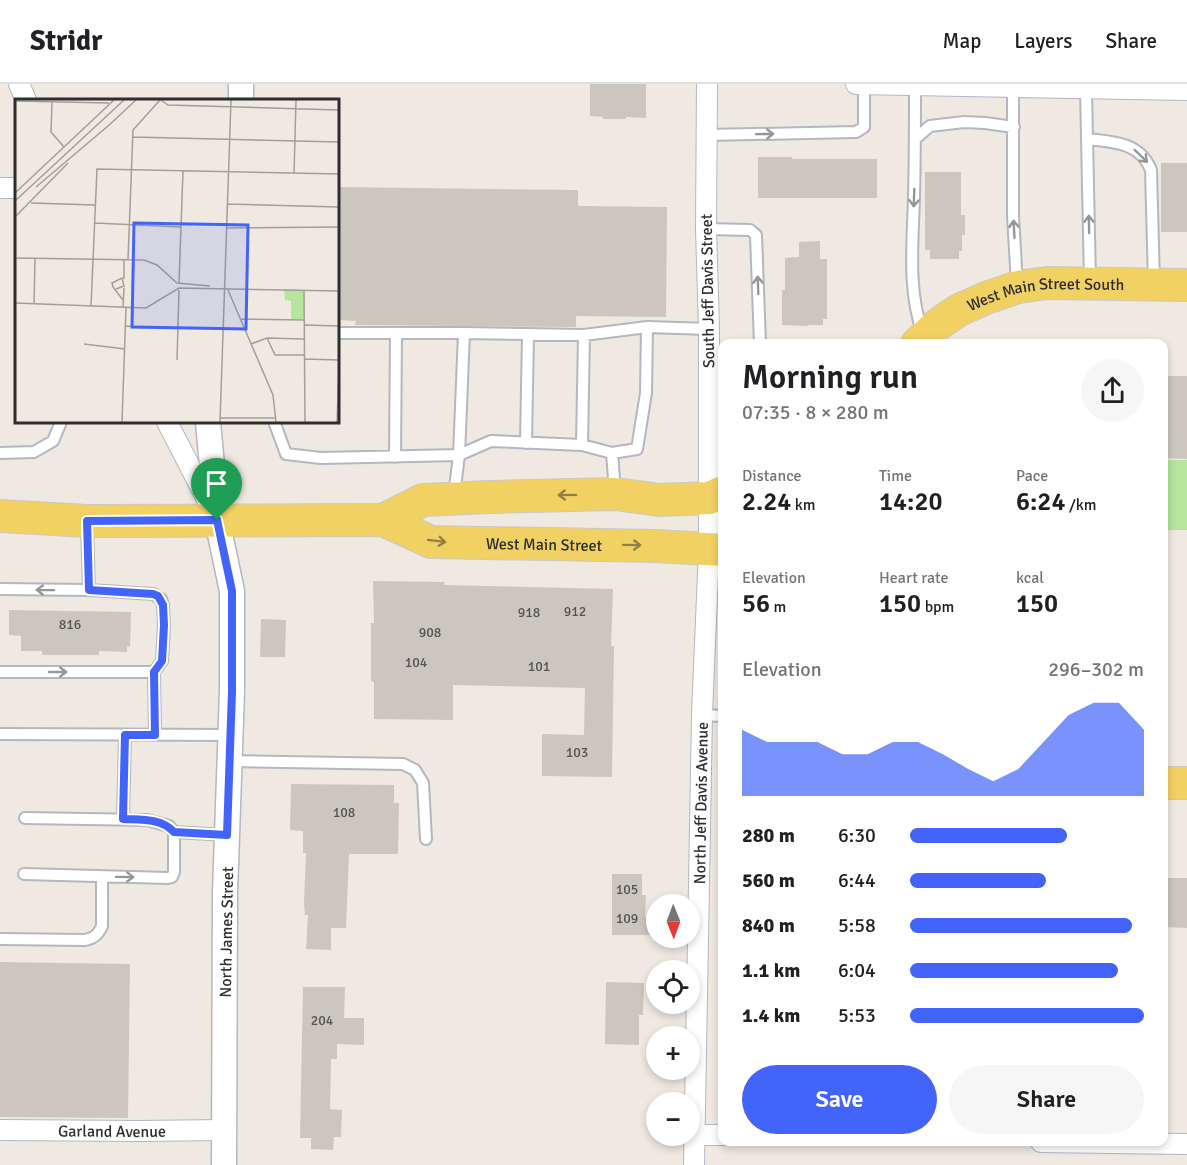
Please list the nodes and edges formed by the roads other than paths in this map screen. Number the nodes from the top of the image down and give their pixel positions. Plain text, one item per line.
1 (19, 84) edge
2 (242, 84) edge
3 (707, 84) edge
4 (856, 84) edge
5 (864, 84) edge
6 (915, 85) edge
7 (1013, 87) junction
8 (1086, 88) junction
9 (1187, 90) edge
10 (26, 99) edge
11 (241, 99) edge
12 (1014, 127) junction
13 (706, 135) junction
14 (915, 140) junction
15 (1087, 140) junction
16 (706, 229) junction
17 (1090, 283) junction
18 (1154, 284) junction
19 (1187, 285) edge
20 (1018, 287) junction
21 (647, 327) junction
22 (709, 328) junction
23 (339, 333) edge
24 (396, 333) junction
25 (464, 333) junction
26 (528, 334) junction
27 (585, 335) junction
28 (760, 339) edge
29 (921, 339) edge
30 (922, 339) edge
31 (61, 423) edge
32 (168, 423) edge
33 (208, 423) edge
34 (275, 423) edge
35 (716, 433) edge
36 (526, 443) junction
37 (582, 446) junction
38 (0, 453) edge
39 (612, 453) junction
40 (459, 455) junction
41 (395, 457) junction
42 (615, 494) junction
43 (716, 495) edge
44 (454, 498) junction
45 (0, 516) edge
46 (217, 520) junction
47 (383, 520) junction
48 (87, 521) junction
49 (716, 550) edge
50 (0, 589) edge
51 (89, 590) junction
52 (0, 672) edge
53 (154, 672) junction
54 (702, 715) junction
55 (718, 716) edge
56 (0, 734) edge
57 (125, 735) junction
58 (155, 735) junction
59 (230, 735) junction
60 (229, 761) junction
61 (1168, 783) edge
62 (1187, 783) edge
63 (25, 818) dead end
64 (123, 819) junction
65 (174, 832) junction
66 (227, 835) junction
67 (426, 838) dead end
68 (24, 874) dead end
69 (102, 877) junction
70 (0, 939) edge
71 (695, 1092) edge
72 (0, 1130) edge
73 (224, 1130) junction
74 (700, 1135) edge
75 (718, 1135) edge
76 (1168, 1144) edge
77 (1187, 1144) edge
78 (694, 1146) edge
79 (224, 1165) edge
80 (694, 1165) edge

1 - 10 street
2 - 11 street
3 - 13 street, South Jeff Davis Street
4 - 5 street
5 - 6 street
13 -> 5 lane
6 - 7 street
6 - 14 lane
7 - 8 street
7 - 12 lane
8 - 9 street
8 - 15 lane
12 - 14 lane
20 -> 12 lane
13 - 16 street, South Jeff Davis Street
14 -> 29 lane
17 -> 15 lane
15 -> 18 lane
16 - 22 street, South Jeff Davis Street
28 -> 16 lane
17 - 18 main road, West Main Street South
17 - 20 main road, West Main Street South
18 - 19 main road, West Main Street South
20 - 30 main road, West Main Street South
21 - 22 lane
21 - 27 lane
21 - 39 lane
22 - 35 street, South Jeff Davis Street
23 - 24 lane
24 - 25 lane
24 - 41 lane
25 - 26 lane
25 - 40 lane
26 - 27 lane
26 - 36 lane
27 - 37 lane
31 - 38 lane
32 - 46 street
33 - 46 street, North James Street
34 - 41 lane
35 - 43 street, South Jeff Davis Street
36 - 37 lane
36 - 40 lane
37 - 39 lane
39 - 42 lane
40 - 41 lane
40 - 44 lane
42 - 43 main road, West Main Street
42 -> 44 main road, West Main Street
43 - 49 street, North Jeff Davis Avenue
44 - 47 main road, West Main Street
45 - 48 main road, West Main Street
46 - 47 main road, West Main Street
46 - 48 main road, West Main Street
46 - 59 street, North James Street
47 -> 49 main road, West Main Street
48 - 51 lane
49 - 54 street, North Jeff Davis Avenue
51 -> 50 lane
51 - 53 lane
52 -> 53 lane
53 - 58 lane
54 - 55 lane
54 - 71 street, North Jeff Davis Avenue
56 - 57 lane
57 - 58 lane
57 - 64 lane
58 - 59 lane
59 - 60 street, North James Street
60 - 66 street, North James Street
60 - 67 lane
61 - 62 main road
63 - 64 lane
64 - 65 lane
65 - 66 lane
69 -> 65 lane
66 - 73 street, North James Street
68 - 69 lane
69 - 70 lane
72 - 73 street, Garland Avenue
73 - 79 street, North James Street
74 - 75 street
76 - 77 street
78 - 80 street, North Jeff Davis Avenue

